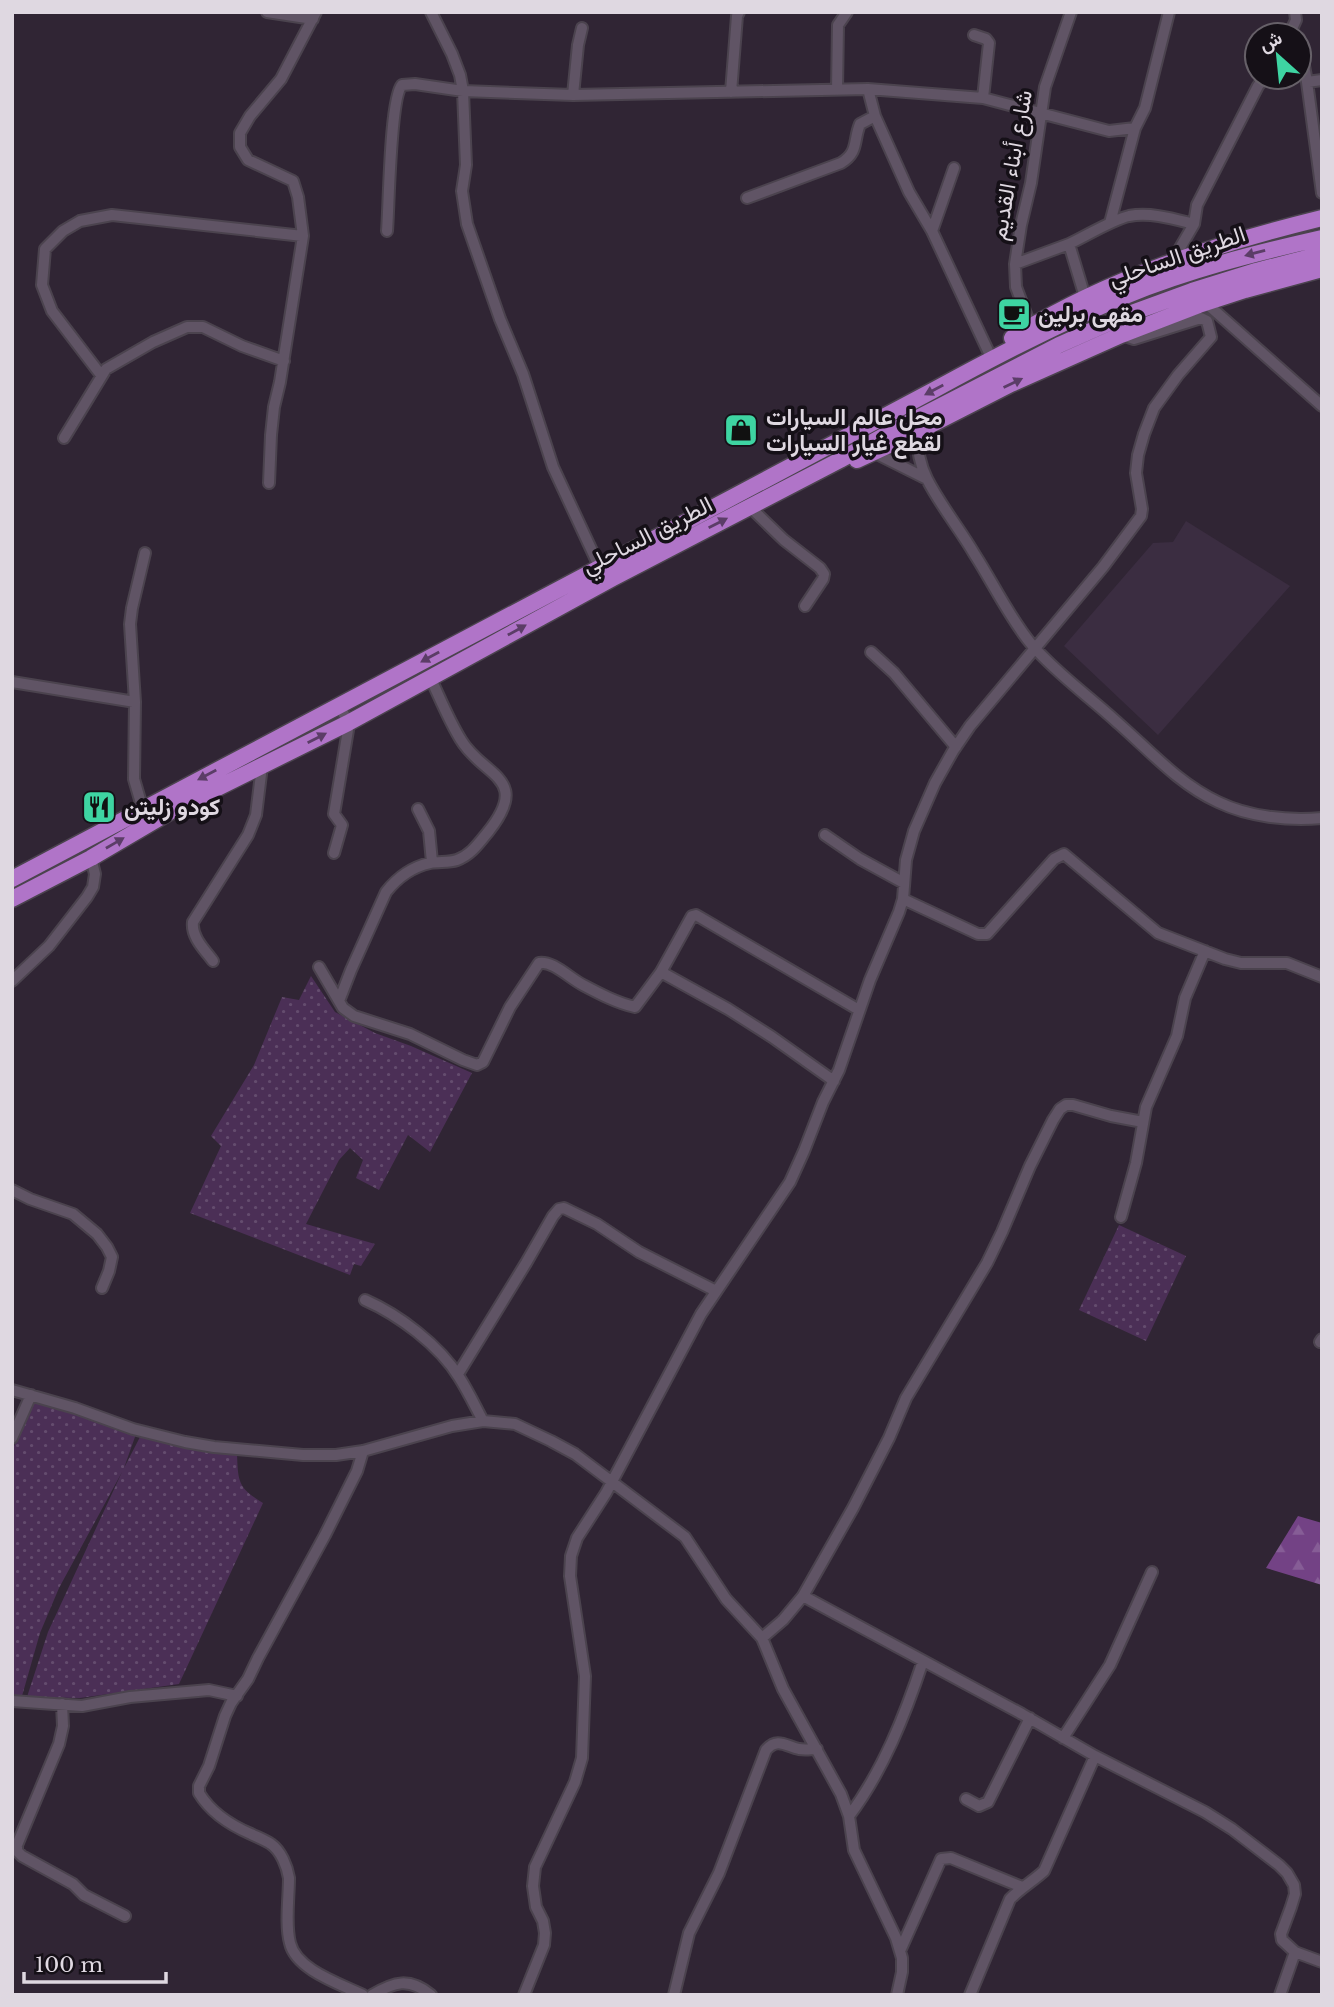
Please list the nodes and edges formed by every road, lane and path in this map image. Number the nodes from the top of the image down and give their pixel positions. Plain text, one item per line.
1 (267, 12) edge
2 (431, 12) edge
3 (847, 12) edge
4 (1070, 12) edge
5 (1169, 12) edge
6 (737, 14) edge
7 (314, 16) edge
8 (582, 28) dead end
9 (974, 35) dead end
10 (868, 89) junction
11 (837, 90) junction
12 (463, 91) junction
13 (1255, 91) edge
14 (1308, 91) edge
15 (730, 92) junction
16 (573, 95) junction
17 (984, 98) junction
18 (1043, 113) junction
19 (875, 116) junction
20 (1135, 128) junction
21 (954, 168) dead end
22 (1322, 193) edge
23 (747, 198) dead end
24 (1322, 218) edge
25 (1110, 223) junction
26 (1195, 225) junction
27 (387, 231) dead end
28 (932, 231) junction
29 (303, 236) junction
30 (1322, 238) edge
31 (1069, 244) junction
32 (1322, 254) edge
33 (1173, 260) junction
34 (1015, 264) junction
35 (1322, 270) edge
36 (1086, 297) junction
37 (1206, 303) junction
38 (1031, 327) junction
39 (1121, 335) junction
40 (989, 353) junction
41 (284, 361) junction
42 (970, 370) junction
43 (101, 375) junction
44 (1322, 406) edge
45 (917, 432) junction
46 (64, 438) dead end
47 (875, 453) junction
48 (841, 460) junction
49 (927, 479) junction
50 (270, 483) dead end
51 (750, 508) junction
52 (145, 553) dead end
53 (599, 566) junction
54 (806, 606) dead end
55 (1034, 648) junction
56 (871, 652) dead end
57 (430, 677) junction
58 (12, 681) edge
59 (135, 702) junction
60 (340, 706) junction
61 (348, 723) junction
62 (956, 747) junction
63 (262, 766) junction
64 (235, 769) junction
65 (418, 809) dead end
66 (143, 810) junction
67 (1322, 818) edge
68 (825, 835) dead end
69 (334, 853) dead end
70 (91, 858) junction
71 (432, 862) junction
72 (12, 879) edge
73 (904, 883) junction
74 (12, 899) edge
75 (903, 899) junction
76 (1205, 951) junction
77 (213, 961) dead end
78 (319, 967) dead end
79 (661, 972) junction
80 (1322, 977) edge
81 (12, 981) edge
82 (339, 1002) junction
83 (859, 1010) junction
84 (834, 1081) junction
85 (1143, 1122) junction
86 (12, 1190) edge
87 (1122, 1217) dead end
88 (102, 1288) dead end
89 (716, 1291) junction
90 (365, 1300) dead end
91 (457, 1374) junction
92 (12, 1390) edge
93 (31, 1395) junction
94 (483, 1421) junction
95 (12, 1438) edge
96 (363, 1451) junction
97 (611, 1481) junction
98 (1152, 1572) dead end
99 (803, 1596) junction
100 (762, 1638) junction
101 (923, 1661) junction
102 (237, 1696) junction
103 (12, 1701) edge
104 (62, 1704) junction
105 (1030, 1718) junction
106 (1063, 1738) junction
107 (817, 1749) junction
108 (1095, 1756) junction
109 (966, 1799) dead end
110 (849, 1816) junction
111 (1022, 1887) junction
112 (125, 1916) dead end
113 (900, 1951) junction
114 (1295, 1952) junction
115 (1322, 1962) edge
116 (363, 1995) edge
117 (372, 1995) edge
118 (431, 1995) edge
119 (524, 1995) edge
120 (674, 1995) edge
121 (897, 1995) edge
122 (970, 1995) edge
123 (1280, 1995) edge

1 - 7 street
2 - 12 street
3 - 11 street
4 - 18 street, شارع أبناء القديم
5 - 20 street
6 - 15 street
7 - 29 street
8 - 16 street
9 - 17 street
10 - 11 street
10 - 17 street
10 - 19 street
11 - 15 street
12 - 16 street
12 - 27 street
12 - 53 street
13 - 26 street
14 - 22 street
15 - 16 street
17 - 18 street
18 - 20 street
18 - 34 street, شارع أبناء القديم
19 - 23 street
19 - 28 street
20 - 25 street
21 - 28 street
24 - 33 highway
25 - 26 street
25 - 31 street
26 - 33 street
28 - 40 street
29 - 41 street
29 - 43 street
30 -> 42 highway, الطريق الساحلي
31 - 34 street
31 - 36 street
32 - 48 highway, الطريق الساحلي
33 - 36 highway
34 - 38 street, شارع أبناء القديم
35 - 37 highway
36 - 38 highway
37 - 39 highway
37 - 44 street
38 - 40 highway
45 -> 39 highway
39 - 55 street
40 - 42 highway
41 - 43 street
41 - 50 street
42 -> 53 highway, الطريق الساحلي
43 - 46 street
45 - 47 highway
45 - 49 street
47 - 48 highway
47 - 49 street
48 - 51 highway, الطريق الساحلي
49 - 55 street
51 - 54 street
57 -> 51 highway, الطريق الساحلي
52 - 59 street
53 -> 60 highway, الطريق الساحلي
55 - 62 street
55 - 67 street
56 - 62 street
57 - 61 highway, الطريق الساحلي
57 - 71 street
58 - 59 street
59 - 66 street
60 - 61 street
60 - 64 highway, الطريق الساحلي
63 -> 61 highway, الطريق الساحلي
61 - 69 street
62 - 73 street
63 - 64 highway, الطريق الساحلي
63 - 77 street
64 -> 66 highway, الطريق الساحلي
70 -> 64 highway, الطريق الساحلي
65 - 71 street
66 - 72 highway, الطريق الساحلي
68 - 73 street
70 - 74 highway, الطريق الساحلي
70 - 81 street
71 - 82 street
73 - 75 street
75 - 76 street
75 - 83 street
76 - 80 street
76 - 85 street
78 - 82 street
79 - 82 street
79 - 83 street
79 - 84 street
83 - 84 street
84 - 89 street
85 - 87 street
85 - 99 street
86 - 88 street
89 - 91 street
89 - 97 street
90 - 91 street
91 - 94 street
92 - 93 street
93 - 95 street
93 - 96 street
94 - 96 street
94 - 97 street
96 - 102 street
97 - 100 street
97 - 119 street
98 - 106 street
99 - 100 street
99 - 101 street
100 - 107 street
101 - 105 street
101 - 110 street
102 - 104 street
102 - 116 street
103 - 104 street
104 - 112 street
105 - 106 street
105 - 109 street
106 - 108 street
107 - 110 street
107 - 120 street
108 - 111 street
108 - 114 street
110 - 113 street
111 - 113 street
111 - 122 street
113 - 121 street
114 - 115 street
114 - 123 street
117 - 118 street

